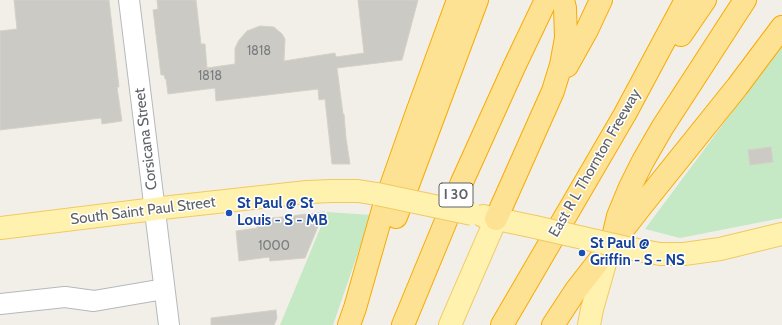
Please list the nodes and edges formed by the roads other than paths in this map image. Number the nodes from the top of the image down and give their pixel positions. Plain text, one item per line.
1 (129, 0) edge
2 (458, 0) edge
3 (477, 0) edge
4 (540, 0) edge
5 (601, 0) edge
6 (686, 0) edge
7 (705, 0) edge
8 (745, 0) edge
9 (558, 3) edge
10 (782, 27) edge
11 (514, 67) junction
12 (553, 92) junction
13 (624, 114) junction
14 (154, 209) junction
15 (496, 219) junction
16 (0, 228) edge
17 (782, 238) edge
18 (619, 246) junction
19 (164, 289) junction
20 (0, 304) edge
21 (352, 316) edge
22 (169, 325) edge
23 (403, 325) edge
24 (450, 325) edge
25 (502, 325) edge
26 (553, 325) edge
27 (589, 325) edge

1 - 14 street, Corsicana Street
2 - 21 highway
3 - 21 highway
4 - 11 highway
5 - 12 highway
6 - 13 highway, East R L Thornton Freeway
7 - 13 highway
8 - 18 highway
9 - 11 highway, I 30
9 - 12 highway
10 - 26 highway
11 - 23 highway, I 30
12 - 15 highway
13 - 25 highway, East R L Thornton Freeway
14 - 15 main road, South Saint Paul Street, bridge
14 - 16 main road, South Saint Paul Street
14 - 19 street, Corsicana Street
15 - 18 main road, South Saint Paul Street, bridge
15 - 24 main road
17 - 18 main road, South Saint Paul Street
18 - 27 main road
19 - 20 street
19 - 22 street, Corsicana Street

